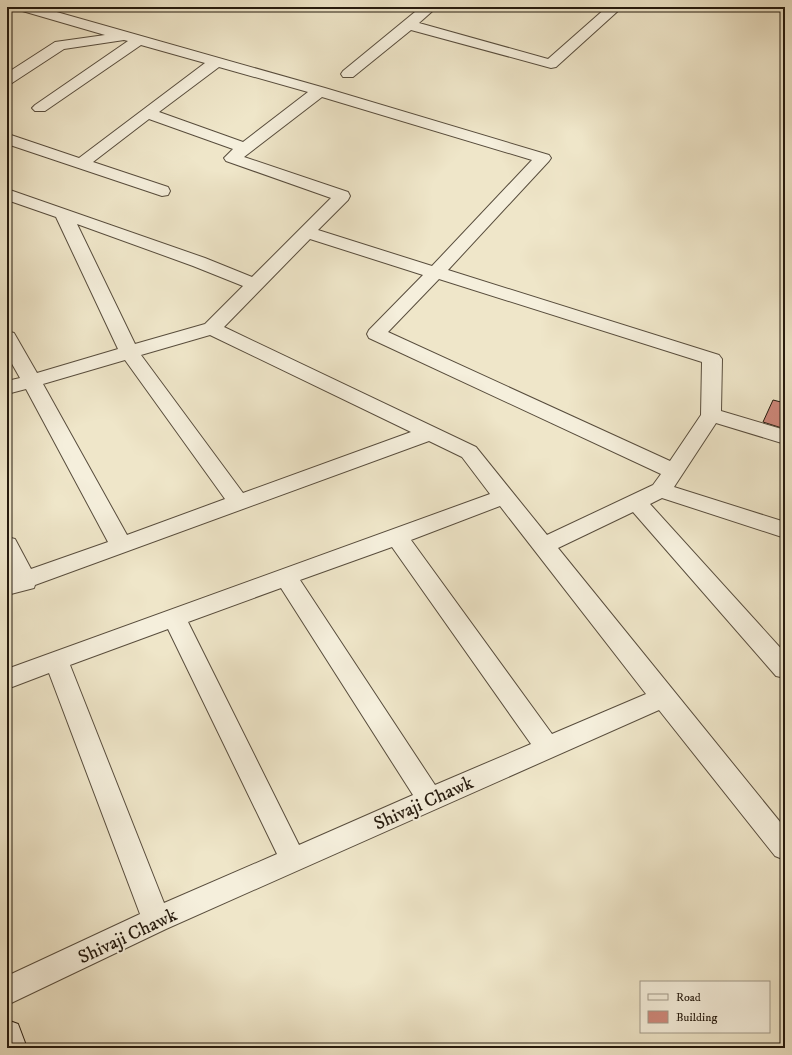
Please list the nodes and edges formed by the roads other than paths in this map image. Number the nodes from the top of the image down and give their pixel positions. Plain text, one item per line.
1 (24, 7) edge
2 (430, 7) edge
3 (601, 7) edge
4 (407, 24) junction
5 (133, 38) junction
6 (216, 62) junction
7 (348, 74) dead end
8 (7, 80) edge
9 (320, 91) junction
10 (40, 108) dead end
11 (147, 113) junction
12 (8, 139) dead end
13 (245, 148) junction
14 (81, 164) junction
15 (162, 191) dead end
16 (7, 194) edge
17 (63, 214) junction
18 (306, 232) junction
19 (436, 272) junction
20 (254, 284) junction
21 (212, 328) junction
22 (7, 337) edge
23 (129, 352) junction
24 (31, 381) junction
25 (7, 388) edge
26 (712, 415) junction
27 (430, 433) junction
28 (785, 437) edge
29 (673, 471) junction
30 (661, 490) junction
31 (504, 497) junction
32 (636, 502) junction
33 (239, 503) junction
34 (785, 530) edge
35 (396, 536) junction
36 (7, 545) edge
37 (122, 546) junction
38 (543, 546) junction
39 (286, 576) junction
40 (16, 585) edge
41 (174, 618) junction
42 (57, 662) junction
43 (785, 670) edge
44 (7, 679) edge
45 (663, 697) junction
46 (548, 748) junction
47 (430, 799) junction
48 (785, 848) edge
49 (293, 860) junction
50 (156, 920) junction
51 (7, 991) edge
52 (7, 1034) edge
53 (12, 1048) edge

1 - 5 street
2 - 4 street
3 - 4 street
4 - 7 street
5 - 6 street
5 - 8 street
5 - 10 street
6 - 9 street
6 - 11 street
9 - 13 street
9 - 19 street
11 - 13 street
11 - 14 street
12 - 14 street
13 - 18 street
14 - 15 street
16 - 17 street
17 - 20 street
17 - 23 street
18 - 19 street
18 - 20 street
19 - 26 street
19 - 29 street
20 - 21 street
21 - 23 street
21 - 27 street
22 - 24 street
23 - 24 street
23 - 33 street
24 - 25 street
24 - 37 street
26 - 28 street
26 - 29 street
27 - 31 street
27 - 33 street
29 - 30 street
30 - 32 street
30 - 34 street
31 - 35 street
31 - 38 street
32 - 38 street
32 - 43 street
33 - 37 street
35 - 39 street
35 - 46 street
36 - 40 street
37 - 40 street
38 - 45 street
39 - 41 street
39 - 47 street
41 - 42 street
41 - 49 street
42 - 44 street
42 - 50 street
45 - 46 street, Shivaji Chawk
45 - 48 street
46 - 47 street, Shivaji Chawk
47 - 49 street, Shivaji Chawk
49 - 50 street, Shivaji Chawk
50 - 51 street, Shivaji Chawk
52 - 53 street

